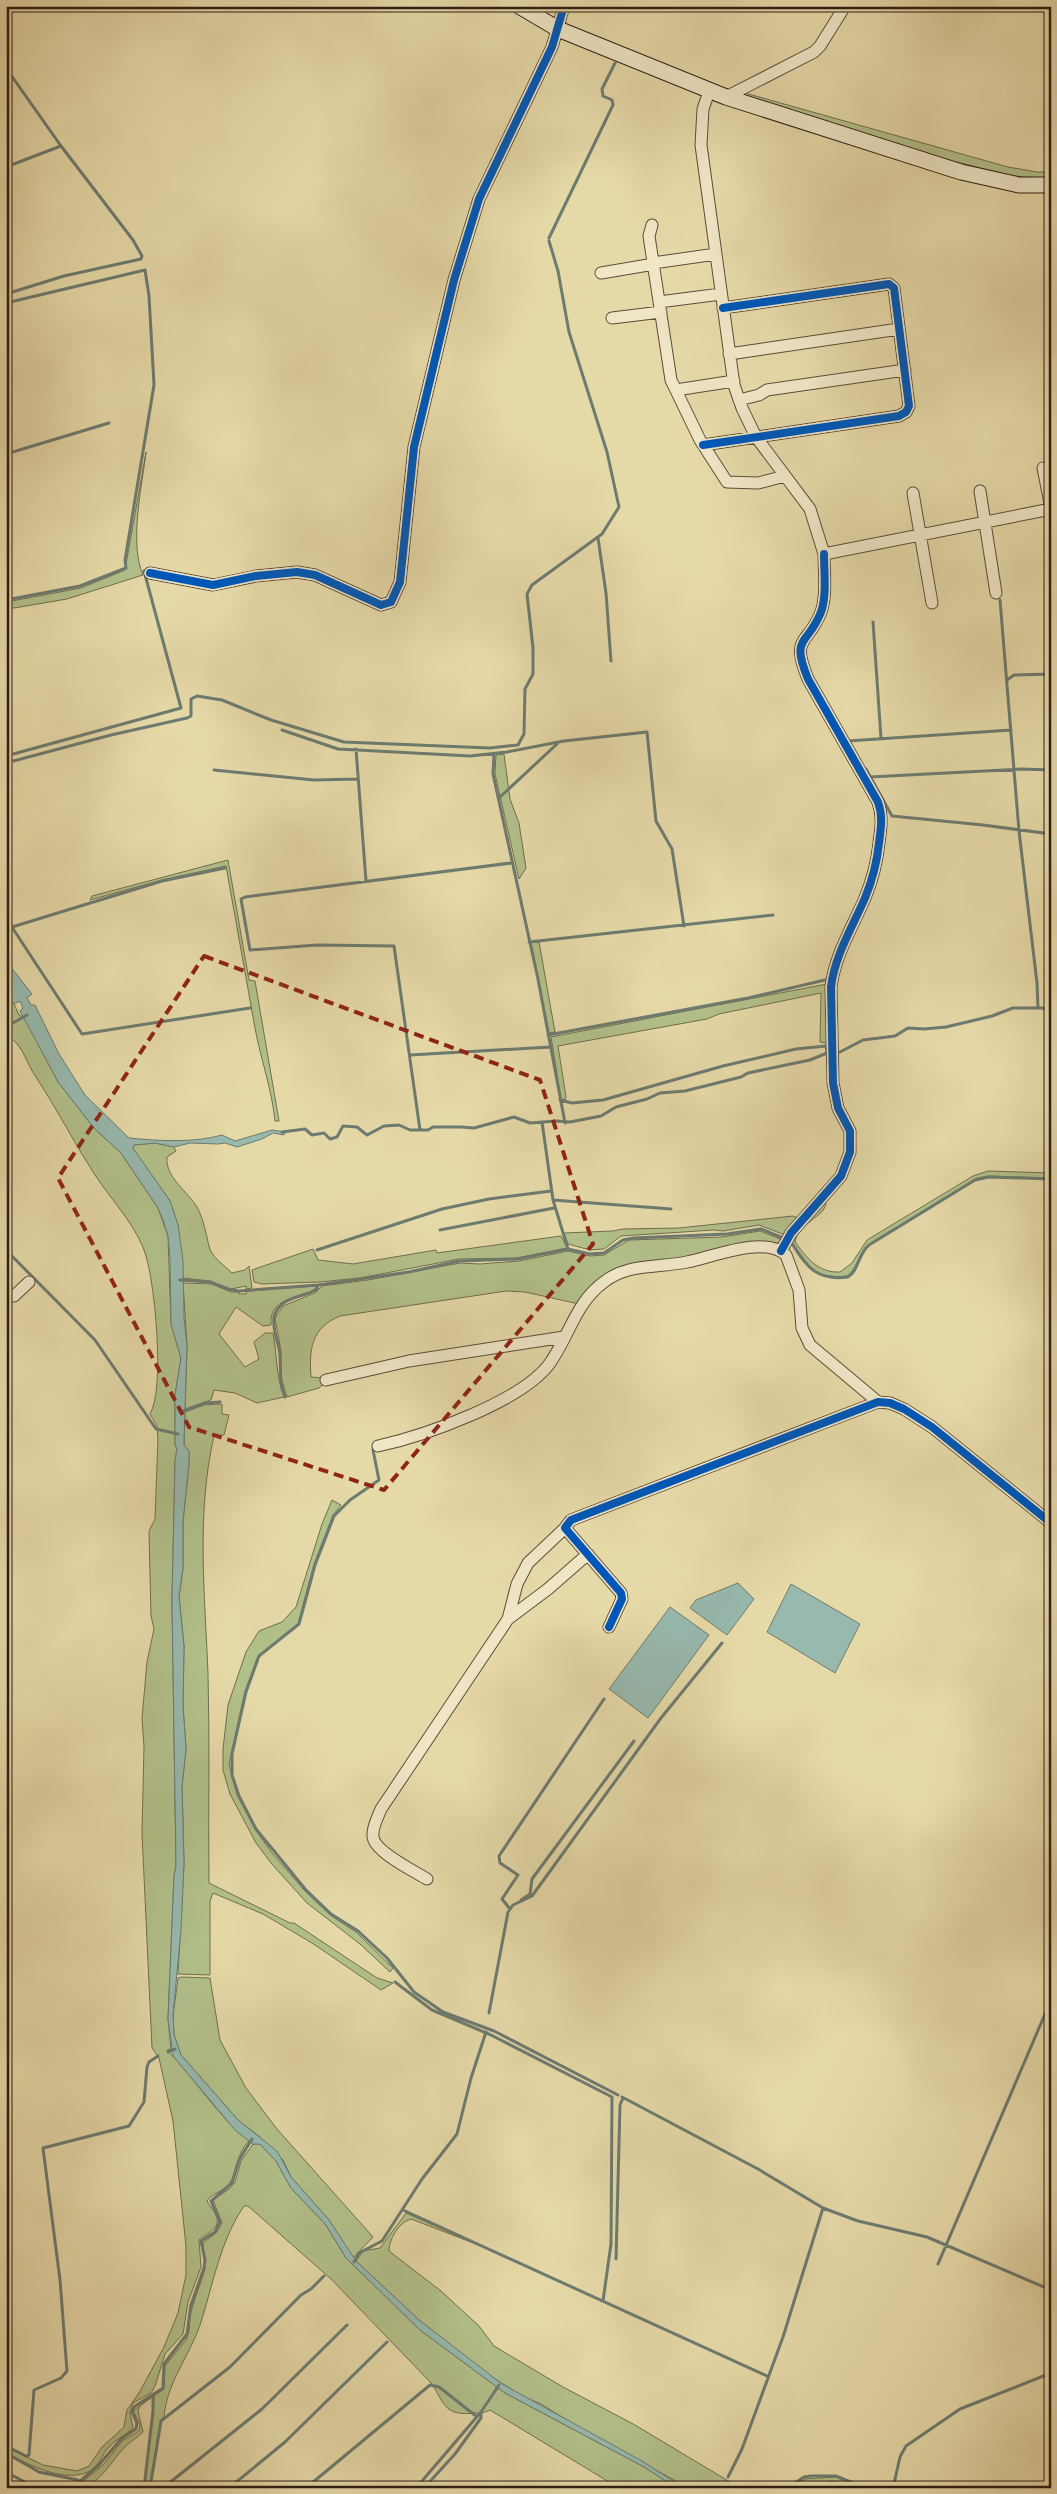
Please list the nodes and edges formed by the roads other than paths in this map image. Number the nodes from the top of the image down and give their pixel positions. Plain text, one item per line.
1 (519, 6) edge
2 (564, 6) edge
3 (845, 6) edge
4 (558, 29) junction
5 (710, 90) junction
6 (726, 97) junction
7 (1051, 185) edge
8 (652, 225) dead end
9 (716, 254) junction
10 (654, 264) junction
11 (601, 273) dead end
12 (721, 294) junction
13 (660, 307) junction
14 (723, 308) junction
15 (612, 318) dead end
16 (899, 329) junction
17 (729, 354) junction
18 (905, 370) junction
19 (734, 381) junction
20 (676, 390) junction
21 (739, 400) junction
22 (756, 437) junction
23 (703, 445) junction
24 (1043, 468) dead end
25 (785, 476) junction
26 (980, 491) dead end
27 (912, 493) dead end
28 (1051, 509) edge
29 (985, 522) junction
30 (920, 535) junction
31 (824, 554) junction
32 (150, 573) dead end
33 (996, 593) dead end
34 (932, 603) dead end
35 (781, 1250) junction
36 (29, 1282) dead end
37 (6, 1296) edge
38 (564, 1337) junction
39 (326, 1380) dead end
40 (878, 1402) junction
41 (378, 1446) dead end
42 (1051, 1523) edge
43 (565, 1528) junction
44 (588, 1554) junction
45 (508, 1619) junction
46 (609, 1627) dead end
47 (427, 1879) dead end

1 - 4 main road
2 - 4 street
3 - 6 street
4 - 5 main road
4 - 32 street
5 - 6 main road
5 - 9 street
6 - 7 main road
8 - 10 street
9 - 10 street
9 - 12 street
10 - 11 street
10 - 13 street
12 - 13 street
12 - 14 street
13 - 15 street
13 - 20 street
14 - 16 street
14 - 17 street
16 - 17 street
16 - 18 street
17 - 19 street
18 - 21 street
18 - 22 street
19 - 20 street
19 - 21 street
20 - 23 street
21 - 22 street
22 - 23 street
22 - 25 street
23 - 25 street
24 - 28 street
25 - 31 street
26 - 29 street
27 - 30 street
28 - 29 street
29 - 30 street
29 - 33 street
30 - 31 street
30 - 34 street
31 - 35 street
35 - 38 street
35 - 40 street
36 - 37 street
38 - 39 street
38 - 41 street
40 - 42 street
40 - 43 street
43 - 44 street
43 - 45 street
44 - 45 street
44 - 46 street
45 - 47 street

